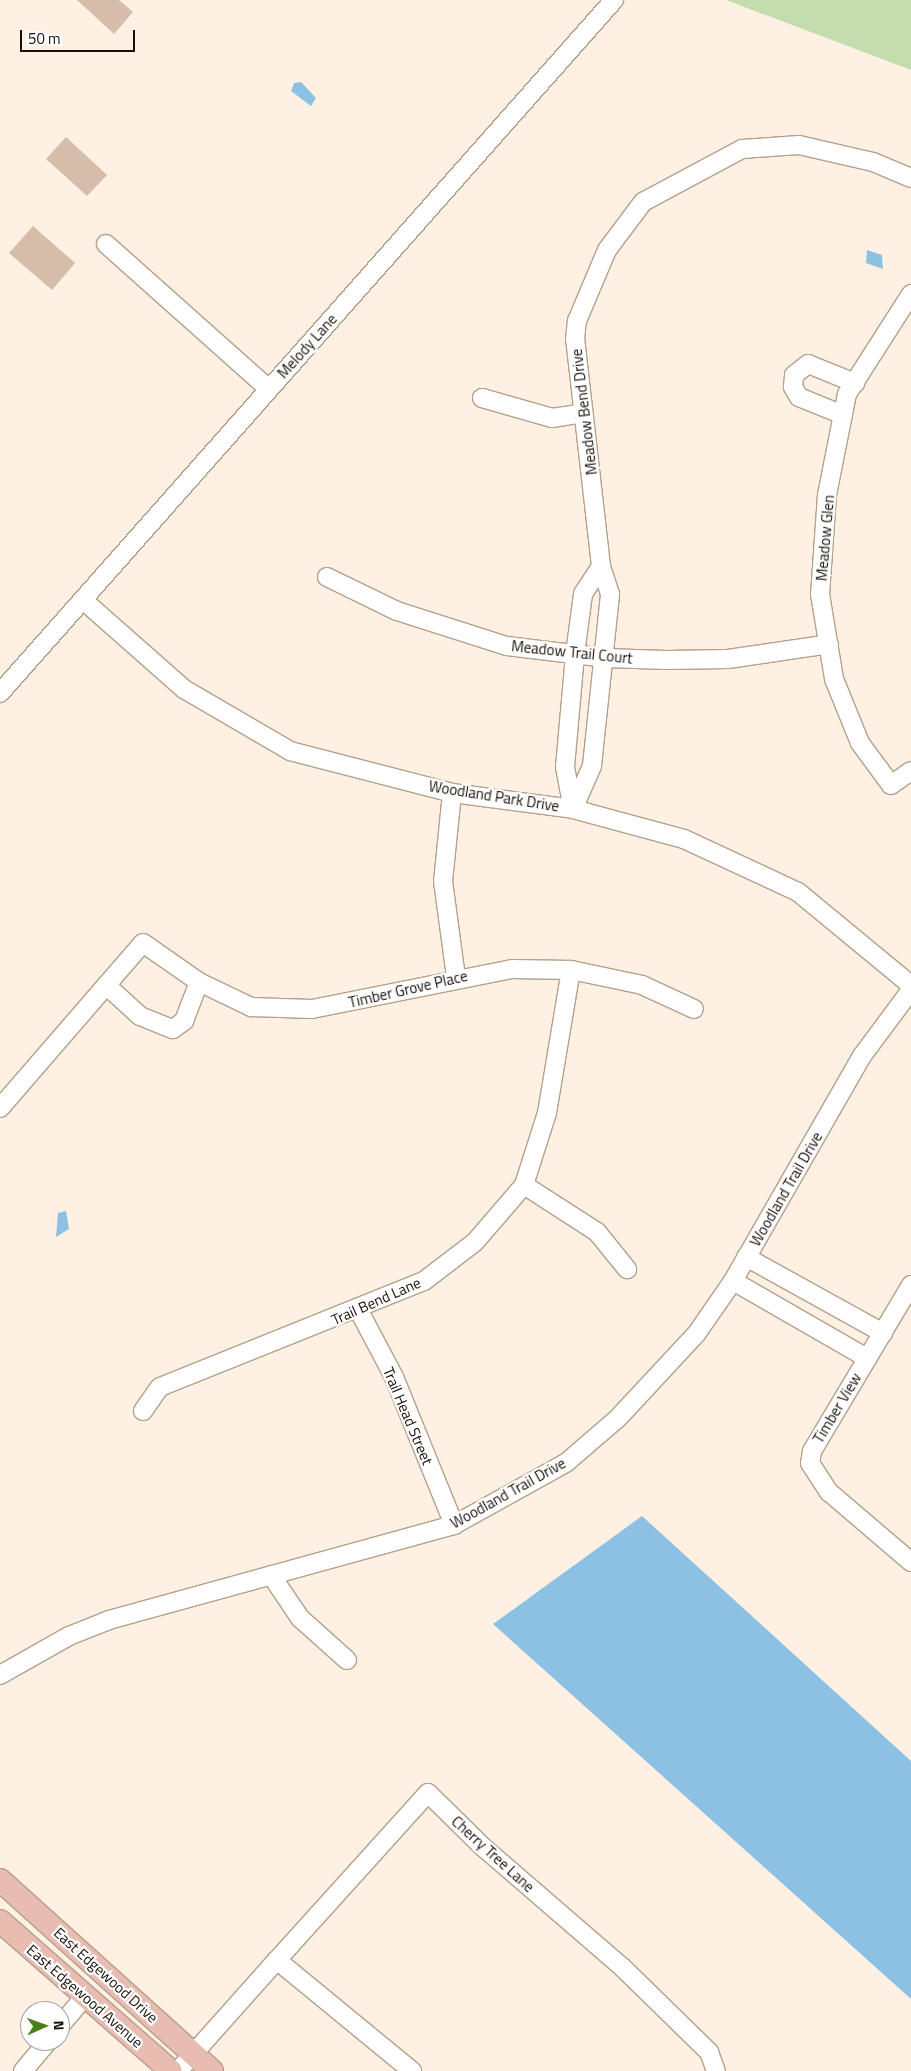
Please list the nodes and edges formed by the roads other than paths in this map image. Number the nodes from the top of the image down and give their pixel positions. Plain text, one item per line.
1 (614, 0) edge
2 (911, 178) edge
3 (106, 244) dead end
4 (911, 294) edge
5 (855, 383) junction
6 (269, 389) junction
7 (482, 398) dead end
8 (582, 413) junction
9 (843, 414) junction
10 (601, 566) junction
11 (327, 577) dead end
12 (83, 600) junction
13 (829, 644) junction
14 (575, 654) junction
15 (606, 658) junction
16 (0, 693) edge
17 (911, 772) edge
18 (452, 793) junction
19 (573, 809) junction
20 (571, 970) junction
21 (456, 977) junction
22 (199, 982) junction
23 (106, 985) junction
24 (911, 985) edge
25 (911, 990) edge
26 (694, 1009) dead end
27 (0, 1108) edge
28 (524, 1184) junction
29 (746, 1257) junction
30 (627, 1269) dead end
31 (733, 1281) junction
32 (911, 1285) edge
33 (358, 1309) junction
34 (883, 1333) junction
35 (867, 1358) junction
36 (143, 1411) dead end
37 (454, 1525) junction
38 (911, 1562) edge
39 (271, 1575) junction
40 (347, 1660) dead end
41 (2, 1676) edge
42 (0, 1880) edge
43 (0, 1921) edge
44 (276, 1960) junction
45 (84, 1997) junction
46 (70, 2014) edge
47 (40, 2051) edge
48 (192, 2054) junction
49 (23, 2071) edge
50 (171, 2071) edge
51 (178, 2071) edge
52 (212, 2071) edge
53 (412, 2071) edge
54 (716, 2071) edge

1 - 6 street, Melody Lane
2 - 8 street, Meadow Bend Drive
3 - 6 street
4 - 5 street, Meadow Glen
5 - 9 street, Meadow Glen
5 - 9 street
6 - 12 street, Melody Lane
7 - 8 street
8 - 10 street, Meadow Bend Drive
9 - 13 street, Meadow Glen
10 - 14 street
10 - 15 street, Meadow Bend Drive
11 - 14 street, Meadow Trail Court
12 - 16 street, Melody Lane
12 - 18 street, Woodland Park Drive
13 - 15 street, Meadow Trail Court
13 - 17 street, Meadow Glen
14 - 15 street, Meadow Trail Court
14 - 19 street
15 - 19 street, Meadow Bend Drive
18 - 19 street, Woodland Park Drive
18 - 21 street
19 - 24 street, Woodland Park Drive
20 - 21 street, Timber Grove Place
20 - 26 street, Timber Grove Place
20 - 28 street, Trail Bend Lane
21 - 22 street, Timber Grove Place
22 - 23 street, Timber Grove Place
22 - 23 street
23 - 27 street, Timber Grove Place
25 - 29 street, Woodland Trail Drive
28 - 30 street
28 - 33 street, Trail Bend Lane
29 - 31 street, Woodland Trail Drive
29 - 34 street
31 - 35 street
31 - 37 street, Woodland Trail Drive
32 - 34 street, Timber View
33 - 36 street, Trail Bend Lane
33 - 37 street, Trail Head Street
34 - 35 street, Timber View
35 - 38 street, Timber View
37 - 39 street, Woodland Trail Drive
39 - 40 street
39 - 41 street, Woodland Trail Drive
42 - 48 main road, East Edgewood Drive
43 - 45 main road, East Edgewood Avenue
44 - 48 street, Cherry Tree Lane
44 - 53 street
44 - 54 street, Cherry Tree Lane
45 - 46 street
45 - 50 main road, East Edgewood Avenue
47 - 49 street
48 - 51 street, Cherry Tree Lane
48 - 52 main road, East Edgewood Drive

